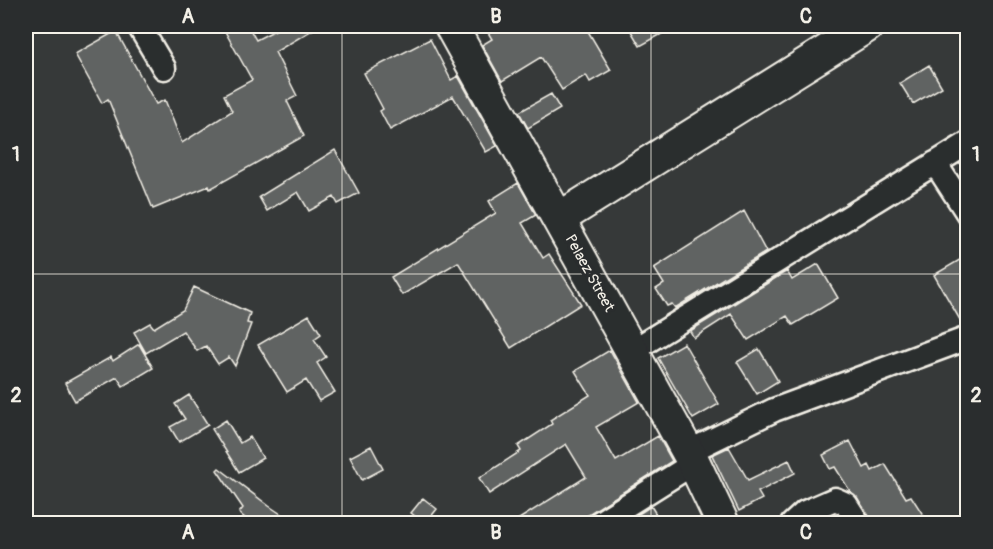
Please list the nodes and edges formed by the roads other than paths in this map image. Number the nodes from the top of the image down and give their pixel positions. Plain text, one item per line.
1 (139, 26) edge
2 (451, 26) edge
3 (867, 26) edge
4 (164, 68) dead end
5 (968, 143) edge
6 (935, 163) junction
7 (968, 214) edge
8 (560, 218) junction
9 (968, 338) edge
10 (632, 351) junction
11 (691, 457) junction
12 (597, 524) edge
13 (723, 524) edge
14 (792, 524) edge
15 (859, 524) edge

1 - 4 street
2 - 8 street, Pelaez Street
3 - 8 street
5 - 6 street
6 - 7 street
6 - 10 street
8 - 10 street, Pelaez Street
9 - 11 street
10 - 11 street, Pelaez Street
11 - 12 street
11 - 13 street, Pelaez Street
14 - 15 street

